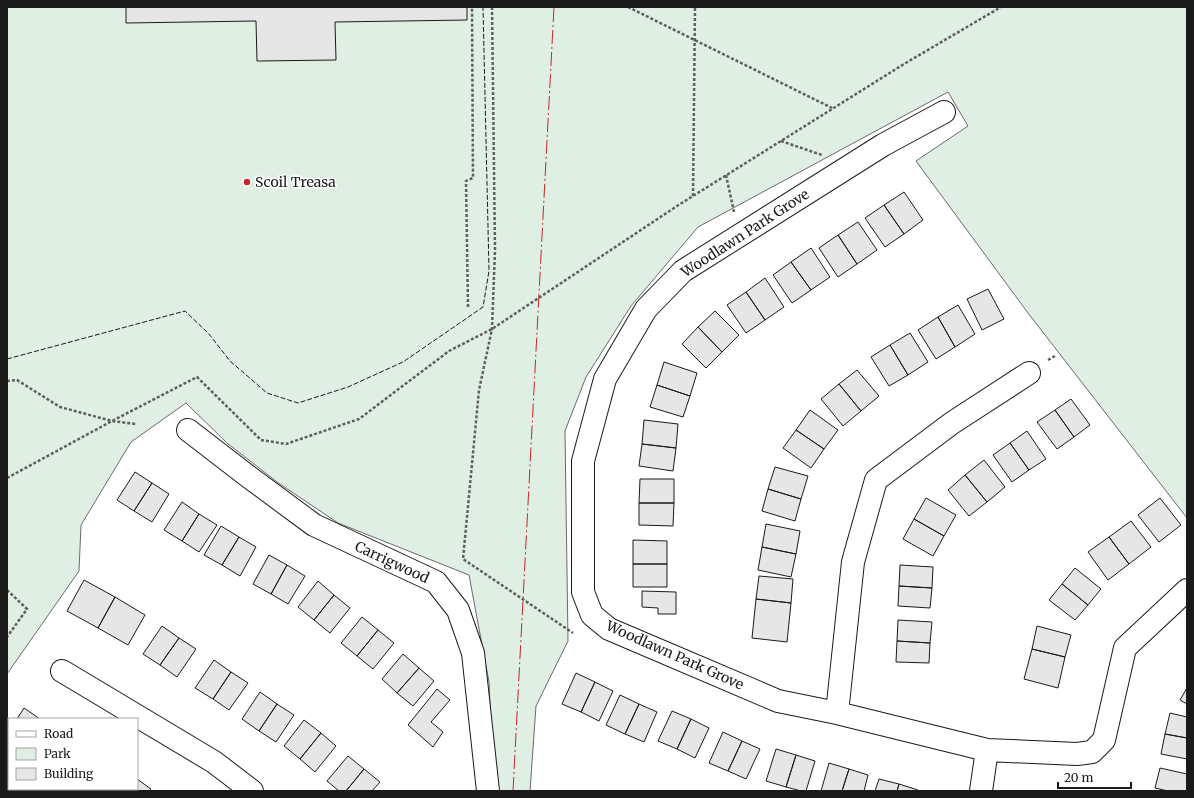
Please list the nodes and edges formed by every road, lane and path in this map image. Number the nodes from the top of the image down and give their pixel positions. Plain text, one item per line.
1 (472, 7) edge
2 (492, 7) edge
3 (628, 7) edge
4 (694, 7) edge
5 (1001, 7) edge
6 (694, 39) junction
7 (832, 109) junction
8 (944, 112) dead end
9 (781, 141) junction
10 (822, 155) dead end
11 (726, 176) junction
12 (693, 196) junction
13 (735, 216) dead end
14 (468, 306) dead end
15 (492, 330) junction
16 (1055, 356) dead end
17 (1038, 367) joint
18 (7, 381) edge
19 (112, 421) junction
20 (136, 424) dead end
21 (188, 430) dead end
22 (7, 478) edge
23 (7, 590) edge
24 (1187, 590) edge
25 (573, 633) dead end
26 (7, 637) edge
27 (62, 671) dead end
28 (837, 712) junction
29 (987, 750) junction
30 (252, 791) edge
31 (488, 791) edge
32 (981, 791) edge

1 - 14 path
2 - 15 path
3 - 6 path
4 - 6 path
5 - 7 path
6 - 7 path
6 - 12 path
7 - 9 path
8 - 28 street, Woodlawn Park Grove
9 - 10 path
9 - 11 path
11 - 12 path
11 - 13 path
12 - 15 path
15 - 19 path
15 - 25 path
16 - 17 path
17 - 28 street
18 - 19 path
19 - 20 path
19 - 22 path
21 - 31 street, Carrigwood
23 - 26 path
24 - 29 street, Woodlawn Park Grove
27 - 30 street
28 - 29 street, Woodlawn Park Grove
29 - 32 street

